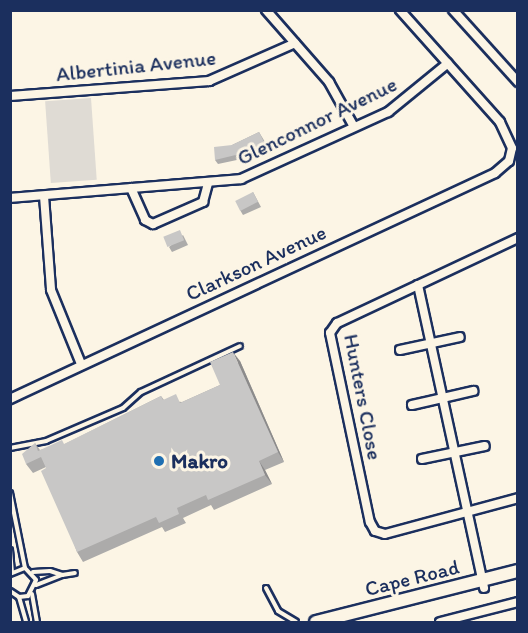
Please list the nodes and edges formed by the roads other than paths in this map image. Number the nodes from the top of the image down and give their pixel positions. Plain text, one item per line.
1 (266, 10) edge
2 (400, 10) edge
3 (453, 10) edge
4 (295, 43) junction
5 (448, 63) junction
6 (518, 82) edge
7 (10, 96) edge
8 (354, 127) junction
9 (208, 183) junction
10 (131, 188) junction
11 (44, 196) junction
12 (10, 198) edge
13 (518, 238) edge
14 (418, 285) junction
15 (460, 337) dead end
16 (431, 343) junction
17 (240, 346) dead end
18 (400, 350) dead end
19 (81, 364) junction
20 (472, 391) dead end
21 (443, 398) junction
22 (10, 399) edge
23 (412, 405) dead end
24 (485, 446) dead end
25 (10, 448) edge
26 (454, 453) junction
27 (422, 459) dead end
28 (10, 493) edge
29 (518, 498) edge
30 (467, 512) junction
31 (10, 550) edge
32 (25, 568) junction
33 (518, 571) edge
34 (33, 572) junction
35 (11, 573) edge
36 (75, 573) dead end
37 (62, 576) junction
38 (518, 579) edge
39 (483, 584) junction
40 (36, 585) junction
41 (266, 588) dead end
42 (10, 591) edge
43 (32, 593) junction
44 (19, 597) junction
45 (518, 602) edge
46 (26, 622) edge
47 (36, 622) edge
48 (296, 622) edge
49 (316, 622) edge
50 (353, 622) edge
51 (440, 622) edge

1 - 4 street
2 - 5 street
3 - 6 street
4 - 7 street, Albertinia Avenue
4 - 8 street
5 - 8 street, Glenconnor Avenue
5 - 19 street, Clarkson Avenue
8 - 9 street, Glenconnor Avenue
9 - 10 street, Glenconnor Avenue
9 - 10 street
10 - 11 street, Glenconnor Avenue
11 - 12 street, Glenconnor Avenue
11 - 19 street
13 - 14 street, Hunters Close
14 - 16 street
14 - 30 street, Hunters Close
15 - 16 street
16 - 18 street
16 - 21 street
17 - 25 lane
19 - 22 street, Clarkson Avenue
20 - 21 street
21 - 23 street
21 - 26 street
24 - 26 street
26 - 27 street
26 - 30 street
28 - 32 lane
29 - 30 street, Hunters Close
30 - 39 street
31 - 35 lane
32 - 34 lane
32 - 35 lane
33 - 39 main road, Cape Road
34 - 37 lane
34 - 40 lane
36 - 37 lane
37 - 40 lane
38 - 39 main road, Cape Road
39 - 49 main road, Cape Road
39 - 50 main road, Cape Road
40 - 43 lane
41 - 48 lane
42 - 44 lane
43 - 44 lane
43 - 47 lane
44 - 46 lane
45 - 51 street

